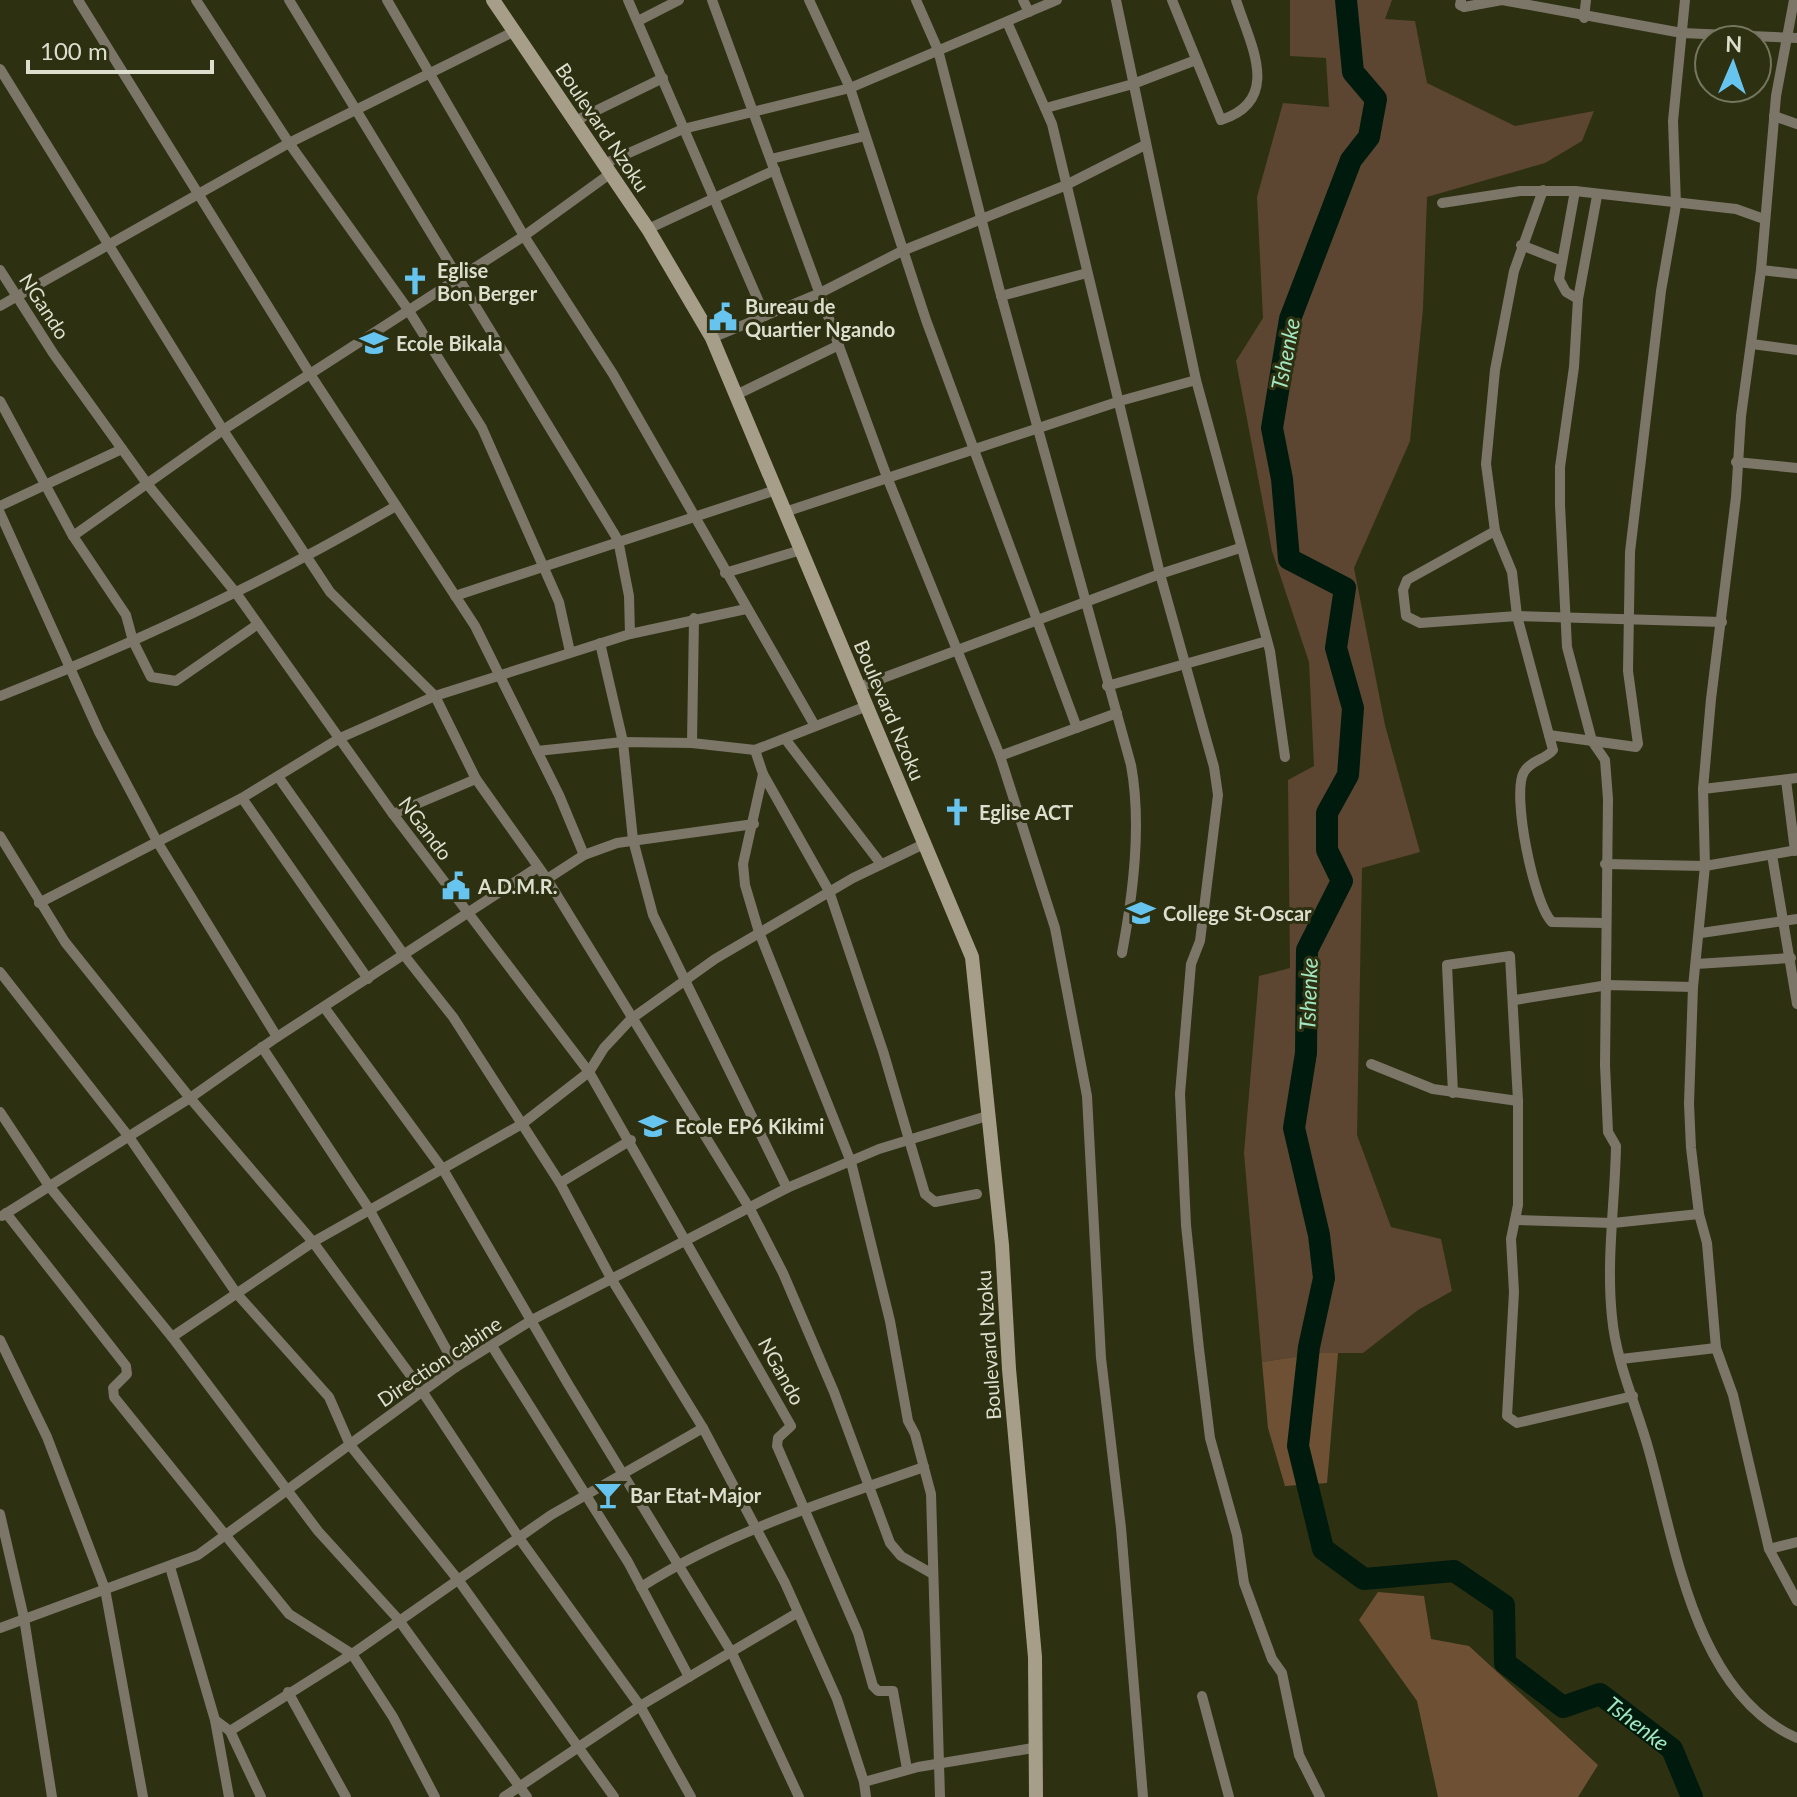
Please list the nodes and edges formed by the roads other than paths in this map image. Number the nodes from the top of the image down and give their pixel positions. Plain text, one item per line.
1 (78, 0) edge
2 (196, 0) edge
3 (289, 0) edge
4 (387, 0) edge
5 (493, 0) edge
6 (628, 0) edge
7 (679, 0) edge
8 (712, 0) edge
9 (809, 0) edge
10 (916, 0) edge
11 (1023, 0) edge
12 (1057, 0) edge
13 (1116, 0) edge
14 (1172, 0) edge
15 (1236, 0) edge
16 (1461, 0) edge
17 (1586, 0) edge
18 (1685, 0) edge
19 (1794, 0) edge
20 (1029, 12) junction
21 (1584, 18) junction
22 (638, 21) junction
23 (1007, 22) junction
24 (515, 31) junction
25 (1682, 33) junction
26 (1793, 37) edge
27 (938, 50) junction
28 (1196, 60) junction
29 (0, 69) edge
30 (428, 71) junction
31 (663, 78) junction
32 (1133, 84) junction
33 (850, 88) junction
34 (354, 108) junction
35 (1046, 108) junction
36 (753, 112) junction
37 (1774, 116) junction
38 (575, 121) junction
39 (1797, 124) edge
40 (683, 129) junction
41 (865, 136) junction
42 (289, 143) junction
43 (1145, 145) junction
44 (773, 164) junction
45 (607, 168) junction
46 (1064, 186) junction
47 (1543, 190) junction
48 (198, 191) junction
49 (1575, 191) junction
50 (714, 196) junction
51 (1597, 196) junction
52 (1442, 203) dead end
53 (1676, 205) junction
54 (1764, 219) junction
55 (981, 222) junction
56 (648, 229) junction
57 (524, 236) junction
58 (111, 245) junction
59 (1521, 245) junction
60 (902, 251) junction
61 (1562, 261) junction
62 (0, 270) edge
63 (1761, 270) junction
64 (1087, 273) junction
65 (1797, 274) edge
66 (457, 276) junction
67 (820, 293) junction
68 (1001, 296) junction
69 (18, 298) junction
70 (1578, 299) junction
71 (0, 306) edge
72 (407, 308) junction
73 (765, 316) junction
74 (712, 338) junction
75 (1752, 344) junction
76 (839, 345) junction
77 (1797, 350) edge
78 (310, 374) junction
79 (1196, 380) junction
80 (736, 395) junction
81 (0, 401) edge
82 (1120, 401) junction
83 (1038, 428) junction
84 (223, 430) junction
85 (122, 449) junction
86 (974, 449) junction
87 (1736, 462) junction
88 (1797, 468) edge
89 (887, 477) junction
90 (148, 485) junction
91 (44, 487) junction
92 (776, 490) junction
93 (0, 506) edge
94 (396, 506) junction
95 (785, 512) junction
96 (0, 513) edge
97 (693, 518) junction
98 (1495, 531) junction
99 (73, 536) junction
100 (618, 540) junction
101 (1240, 548) junction
102 (801, 550) junction
103 (307, 557) junction
104 (544, 564) junction
105 (725, 573) junction
106 (1160, 574) junction
107 (236, 593) junction
108 (455, 596) junction
109 (1085, 602) junction
110 (746, 609) junction
111 (1517, 616) junction
112 (1563, 617) junction
113 (694, 618) junction
114 (1626, 618) junction
115 (1036, 621) junction
116 (1722, 622) junction
117 (258, 624) junction
118 (630, 634) junction
119 (133, 641) junction
120 (1267, 641) junction
121 (600, 643) junction
122 (957, 650) junction
123 (570, 652) junction
124 (1188, 665) junction
125 (68, 669) junction
126 (498, 675) junction
127 (1107, 686) junction
128 (859, 687) junction
129 (0, 696) edge
130 (435, 696) junction
131 (867, 706) junction
132 (1117, 713) junction
133 (815, 726) junction
134 (1077, 728) junction
135 (1549, 735) junction
136 (340, 738) junction
137 (786, 740) junction
138 (1592, 741) junction
139 (623, 742) junction
140 (692, 743) junction
141 (755, 750) junction
142 (537, 751) junction
143 (1000, 756) junction
144 (1285, 757) dead end
145 (763, 774) junction
146 (279, 778) junction
147 (476, 779) junction
148 (1792, 779) edge
149 (1703, 789) junction
150 (242, 798) junction
151 (393, 814) junction
152 (754, 824) junction
153 (0, 836) edge
154 (633, 840) junction
155 (158, 843) junction
156 (926, 843) junction
157 (1796, 850) edge
158 (584, 855) junction
159 (1772, 855) junction
160 (881, 864) junction
161 (1605, 864) junction
162 (1705, 866) junction
163 (538, 867) junction
164 (547, 879) junction
165 (829, 891) junction
166 (39, 903) junction
167 (467, 912) junction
168 (1783, 919) junction
169 (1797, 919) edge
170 (1605, 923) junction
171 (759, 932) junction
172 (1701, 933) junction
173 (1122, 953) dead end
174 (404, 955) junction
175 (1791, 958) junction
176 (1696, 964) junction
177 (0, 972) edge
178 (368, 979) junction
179 (685, 979) junction
180 (1608, 985) junction
181 (1693, 987) junction
182 (1515, 1000) junction
183 (1797, 1004) edge
184 (324, 1007) junction
185 (631, 1019) junction
186 (277, 1037) junction
187 (262, 1047) junction
188 (1371, 1064) dead end
189 (589, 1072) junction
190 (1453, 1093) junction
191 (190, 1098) junction
192 (1518, 1101) junction
193 (0, 1112) edge
194 (987, 1116) junction
195 (522, 1124) junction
196 (129, 1137) junction
197 (631, 1140) junction
198 (909, 1141) junction
199 (851, 1162) junction
200 (444, 1171) junction
201 (560, 1183) junction
202 (49, 1186) junction
203 (787, 1188) junction
204 (977, 1194) dead end
205 (369, 1209) junction
206 (750, 1209) junction
207 (1699, 1214) junction
208 (3, 1215) edge
209 (1516, 1220) junction
210 (1613, 1223) junction
211 (313, 1242) junction
212 (689, 1242) junction
213 (612, 1280) junction
214 (237, 1294) junction
215 (532, 1320) junction
216 (172, 1337) junction
217 (0, 1340) edge
218 (492, 1346) junction
219 (1716, 1348) junction
220 (1621, 1359) junction
221 (456, 1367) junction
222 (422, 1391) junction
223 (1633, 1396) junction
224 (703, 1428) junction
225 (350, 1445) junction
226 (924, 1467) junction
227 (621, 1473) junction
228 (869, 1486) junction
229 (289, 1490) junction
230 (585, 1494) junction
231 (805, 1510) junction
232 (0, 1514) edge
233 (754, 1529) junction
234 (226, 1536) junction
235 (519, 1538) junction
236 (1797, 1542) edge
237 (1769, 1549) junction
238 (677, 1564) junction
239 (170, 1567) junction
240 (931, 1573) junction
241 (459, 1581) junction
242 (641, 1587) junction
243 (105, 1589) junction
244 (1797, 1601) edge
245 (797, 1613) junction
246 (24, 1618) junction
247 (398, 1619) junction
248 (0, 1628) edge
249 (732, 1653) junction
250 (352, 1654) junction
251 (689, 1677) junction
252 (288, 1692) junction
253 (1202, 1696) dead end
254 (640, 1706) junction
255 (215, 1720) junction
256 (230, 1731) junction
257 (1797, 1738) edge
258 (580, 1746) junction
259 (1033, 1748) junction
260 (939, 1763) junction
261 (907, 1769) junction
262 (864, 1782) junction
263 (523, 1792) edge
264 (52, 1797) edge
265 (143, 1797) edge
266 (229, 1797) edge
267 (261, 1797) edge
268 (346, 1797) edge
269 (435, 1797) edge
270 (504, 1797) edge
271 (614, 1797) edge
272 (691, 1797) edge
273 (799, 1797) edge
274 (866, 1797) edge
275 (940, 1797) edge
276 (1036, 1797) edge
277 (1143, 1797) edge
278 (1229, 1797) edge
279 (1320, 1797) edge

1 - 48 street
2 - 42 street
3 - 34 street
4 - 30 street
5 - 24 street, Boulevard Nzoku
6 - 22 street
7 - 22 street
8 - 36 street
9 - 33 street
10 - 27 street
11 - 20 street
12 - 20 street
13 - 32 street
14 - 28 street
15 - 28 street
16 - 21 street
17 - 21 street
18 - 25 street
19 - 26 street
20 - 23 street
21 - 25 street
22 - 31 street
23 - 27 street
23 - 35 street
24 - 30 street
24 - 38 street, Boulevard Nzoku
25 - 26 street
25 - 53 street
26 - 37 street
27 - 33 street
27 - 55 street
28 - 32 street
29 - 58 street
30 - 34 street
30 - 57 street
31 - 38 street
31 - 40 street
32 - 35 street
32 - 43 street
33 - 36 street
33 - 41 street
34 - 42 street
34 - 66 street
35 - 46 street
36 - 40 street
36 - 44 street
37 - 39 street
37 - 54 street
38 - 45 street, Boulevard Nzoku
40 - 45 street
40 - 50 street
41 - 44 street
41 - 60 street
42 - 48 street
42 - 72 street
43 - 46 street
43 - 79 street
44 - 50 street
44 - 67 street
45 - 56 street, Boulevard Nzoku
45 - 57 street
46 - 55 street
46 - 64 street
47 - 49 street
47 - 52 street
47 - 59 street
48 - 58 street
48 - 78 street
49 - 51 street
49 - 61 street
50 - 56 street
50 - 73 street
51 - 53 street
51 - 70 street
53 - 54 street
53 - 114 street
54 - 63 street
55 - 60 street
55 - 68 street
56 - 74 street, Boulevard Nzoku
57 - 66 street
57 - 97 street
58 - 69 street
58 - 84 street
59 - 61 street
59 - 98 street
60 - 67 street
60 - 86 street
61 - 70 street
62 - 69 street, NGando
63 - 65 street
63 - 75 street
64 - 68 street
64 - 82 street
66 - 72 street
66 - 100 street
67 - 73 street
67 - 76 street
68 - 83 street
69 - 71 street
69 - 85 street, NGando
70 - 112 street
72 - 78 street
72 - 104 street
73 - 74 street
74 - 80 street, Boulevard Nzoku
75 - 77 street
75 - 87 street
76 - 80 street
76 - 89 street
78 - 84 street
78 - 94 street
79 - 82 street
79 - 101 street
80 - 92 street, Boulevard Nzoku
81 - 91 street
82 - 83 street
82 - 106 street
83 - 86 street
83 - 109 street
84 - 90 street
84 - 103 street
85 - 90 street, NGando
85 - 91 street
86 - 89 street
86 - 115 street
87 - 88 street
87 - 116 street
89 - 95 street
89 - 122 street
90 - 99 street
90 - 107 street, NGando
91 - 93 street
91 - 99 street
92 - 95 street, Boulevard Nzoku
92 - 97 street
94 - 103 street
94 - 108 street
95 - 102 street, Boulevard Nzoku
96 - 125 street
97 - 100 street
97 - 105 street
98 - 111 street
98 - 111 street
99 - 119 street
100 - 104 street
100 - 118 street
101 - 106 street
101 - 120 street
102 - 105 street
102 - 128 street, Boulevard Nzoku
103 - 107 street
103 - 130 street
104 - 108 street
104 - 123 street
105 - 110 street
106 - 109 street
106 - 124 street
107 - 117 street, NGando
107 - 119 street
108 - 126 street
109 - 115 street
109 - 127 street
110 - 113 street
110 - 133 street
111 - 112 street
111 - 135 street
112 - 114 street
112 - 138 street
113 - 118 street
113 - 140 street
114 - 116 street
114 - 138 street
115 - 122 street
115 - 134 street
116 - 149 street
117 - 119 street
117 - 136 street, NGando
118 - 121 street
119 - 125 street
120 - 124 street
120 - 144 street
121 - 123 street
121 - 139 street
122 - 128 street
122 - 143 street
123 - 126 street
124 - 127 street
124 - 279 street
125 - 129 street
125 - 155 street
126 - 130 street
126 - 142 street
127 - 132 street
128 - 131 street, Boulevard Nzoku
130 - 136 street
130 - 147 street
131 - 133 street
131 - 156 street, Boulevard Nzoku
132 - 134 street
132 - 173 street
133 - 137 street
134 - 143 street
135 - 138 street
135 - 170 street
136 - 146 street
136 - 151 street, NGando
137 - 141 street
137 - 160 street
138 - 161 street
139 - 140 street
139 - 142 street
139 - 154 street
140 - 141 street
141 - 145 street
142 - 158 street
143 - 277 street
145 - 152 street
145 - 165 street
146 - 150 street
146 - 174 street
147 - 151 street
147 - 163 street
148 - 149 street
148 - 157 street
149 - 162 street
150 - 155 street
150 - 178 street
151 - 167 street, NGando
152 - 154 street
152 - 171 street
153 - 166 street
154 - 158 street
154 - 179 street
155 - 166 street
155 - 186 street
156 - 160 street
156 - 194 street, Boulevard Nzoku
157 - 159 street
158 - 164 street
159 - 162 street
159 - 168 street
160 - 165 street
161 - 162 street
161 - 170 street
162 - 172 street
163 - 164 street
163 - 167 street
164 - 185 street
165 - 171 street
165 - 198 street
166 - 191 street
167 - 174 street
167 - 189 street, NGando
168 - 169 street
168 - 172 street
168 - 175 street
170 - 180 street
171 - 179 street
171 - 199 street
172 - 176 street
174 - 178 street
174 - 195 street
175 - 176 street
175 - 183 street
176 - 181 street
177 - 196 street
178 - 184 street
179 - 185 street
179 - 203 street
180 - 181 street
180 - 182 street
180 - 210 street
181 - 207 street
182 - 190 street
182 - 192 street
184 - 186 street
184 - 200 street
185 - 189 street
185 - 206 street
186 - 187 street
187 - 191 street
187 - 205 street
188 - 190 street
189 - 195 street
189 - 197 street, NGando
190 - 192 street
191 - 196 street
191 - 211 street
192 - 209 street
193 - 202 street
194 - 198 street, Direction cabine
194 - 259 street, Boulevard Nzoku
195 - 200 street
195 - 201 street
196 - 202 street
196 - 214 street
197 - 201 street
197 - 212 street, NGando
198 - 199 street, Direction cabine
198 - 204 street
199 - 203 street, Direction cabine
199 - 226 street
200 - 205 street
200 - 215 street
201 - 213 street
202 - 208 street
202 - 216 street
203 - 206 street, Direction cabine
205 - 211 street
205 - 221 street
206 - 212 street, Direction cabine
206 - 228 street
207 - 210 street
207 - 219 street
208 - 234 street
209 - 210 street
209 - 223 street
210 - 220 street
211 - 214 street
211 - 222 street
212 - 213 street, Direction cabine
212 - 231 street, NGando
213 - 215 street, Direction cabine
213 - 224 street
214 - 216 street
214 - 225 street
215 - 218 street, Direction cabine
215 - 227 street
216 - 229 street
217 - 243 street
218 - 221 street, Direction cabine
218 - 230 street
219 - 220 street
219 - 237 street
220 - 223 street
221 - 222 street, Direction cabine
222 - 225 street, Direction cabine
222 - 235 street
223 - 257 street
224 - 227 street
224 - 233 street
225 - 229 street, Direction cabine
225 - 241 street
226 - 228 street
226 - 240 street
227 - 230 street
227 - 238 street
228 - 231 street
228 - 240 street
229 - 234 street, Direction cabine
229 - 247 street
230 - 235 street
230 - 242 street
231 - 233 street
231 - 261 street
232 - 246 street
233 - 238 street
233 - 245 street
234 - 239 street, Direction cabine
234 - 250 street
235 - 241 street
235 - 254 street
236 - 237 street
237 - 244 street
238 - 242 street
238 - 249 street
239 - 243 street, Direction cabine
239 - 255 street
240 - 260 street
241 - 247 street
241 - 258 street
242 - 251 street
243 - 246 street, Direction cabine
243 - 265 street
245 - 249 street
245 - 262 street
246 - 248 street, Direction cabine
246 - 264 street
247 - 250 street
247 - 263 street
249 - 251 street
249 - 273 street
250 - 252 street
250 - 269 street
251 - 254 street
252 - 256 street
252 - 268 street
253 - 278 street
254 - 258 street
254 - 272 street
255 - 256 street
255 - 266 street
256 - 267 street
258 - 263 street
258 - 271 street
259 - 260 street
259 - 276 street, Boulevard Nzoku
260 - 261 street
260 - 275 street
261 - 262 street
262 - 274 street
263 - 270 street

